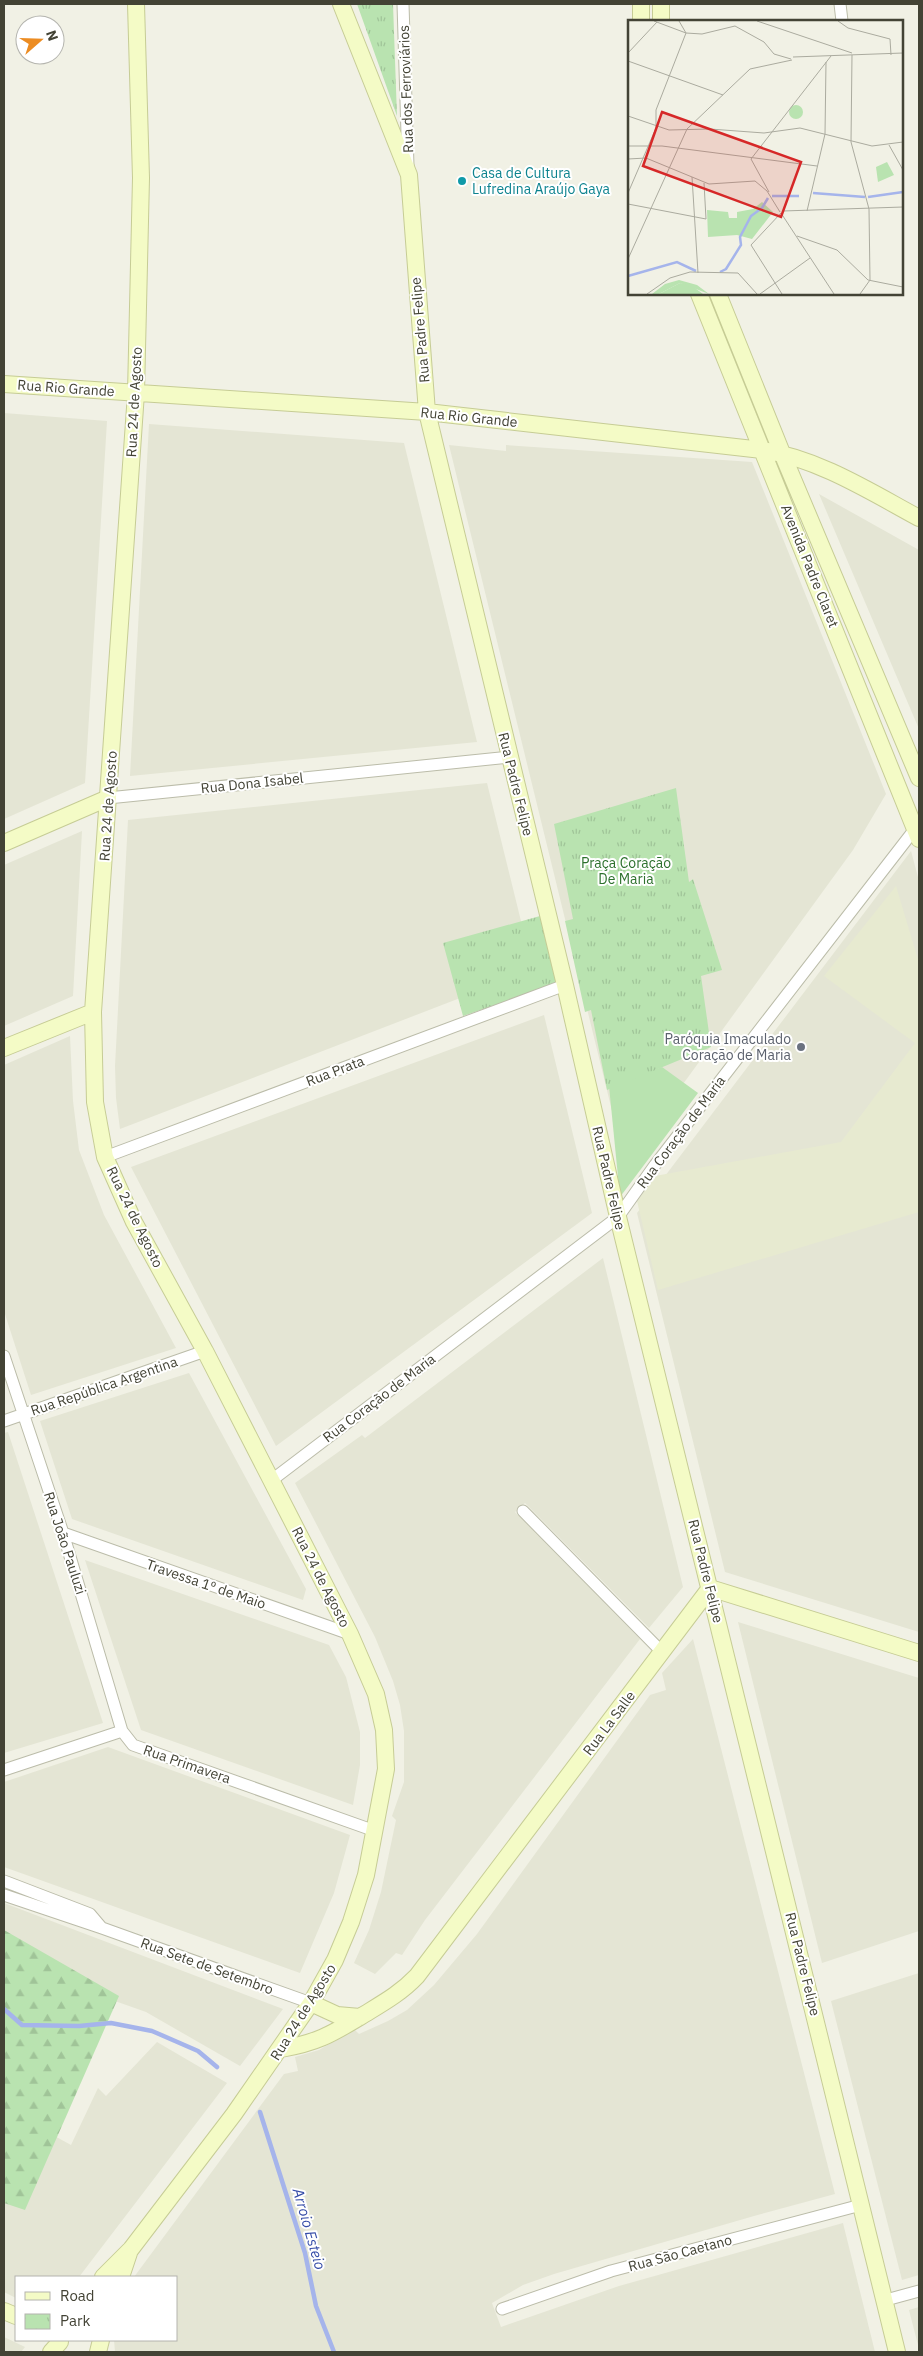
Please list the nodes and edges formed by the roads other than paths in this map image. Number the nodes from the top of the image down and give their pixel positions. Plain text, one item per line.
1 (136, 4) edge
2 (341, 4) edge
3 (403, 4) edge
4 (641, 4) edge
5 (661, 4) edge
6 (840, 4) edge
7 (642, 20) edge
8 (661, 20) edge
9 (842, 20) edge
10 (409, 175) junction
11 (699, 295) edge
12 (718, 295) edge
13 (4, 384) edge
14 (136, 393) junction
15 (428, 412) junction
16 (762, 450) junction
17 (782, 453) junction
18 (919, 518) edge
19 (510, 757) junction
20 (919, 778) edge
21 (108, 798) junction
22 (918, 830) edge
23 (4, 843) edge
24 (565, 985) junction
25 (93, 1012) junction
26 (4, 1048) edge
27 (105, 1157) junction
28 (618, 1217) junction
29 (205, 1351) junction
30 (4, 1356) edge
31 (22, 1415) junction
32 (4, 1421) edge
33 (272, 1480) junction
34 (524, 1511) dead end
35 (63, 1533) junction
36 (710, 1588) junction
37 (350, 1634) junction
38 (662, 1652) junction
39 (919, 1653) edge
40 (122, 1731) junction
41 (4, 1770) edge
42 (375, 1831) junction
43 (4, 1880) edge
44 (4, 1895) edge
45 (102, 1928) junction
46 (311, 2003) junction
47 (360, 2017) junction
48 (281, 2049) junction
49 (861, 2205) junction
50 (131, 2249) junction
51 (104, 2276) edge
52 (121, 2276) edge
53 (919, 2291) edge
54 (886, 2300) junction
55 (502, 2309) dead end
56 (897, 2352) edge

1 - 14 main road, Rua 24 de Agosto
2 - 10 main road, Rua Padre Felipe
3 - 10 street, Rua dos Ferroviários
4 - 7 main road
5 - 8 main road
6 - 9 street
10 - 15 main road, Rua Padre Felipe
11 - 16 main road, Avenida Padre Claret
12 - 17 main road, Avenida Padre Claret
13 - 14 main road, Rua Rio Grande
14 - 15 main road, Rua Rio Grande
14 - 21 main road, Rua 24 de Agosto
15 - 16 main road, Rua Rio Grande
15 - 19 main road, Rua Padre Felipe
16 - 17 main road, Rua Rio Grande
16 - 22 main road, Avenida Padre Claret
17 - 18 main road, Rua Rio Grande
17 - 20 main road, Avenida Padre Claret
19 - 21 street, Rua Dona Isabel
19 - 24 main road, Rua Padre Felipe
21 - 23 main road, Rua Dona Isabel
21 - 25 main road, Rua 24 de Agosto
22 - 28 street, Rua Coração de Maria
24 - 27 street, Rua Prata
24 - 28 main road, Rua Padre Felipe
25 - 26 main road
25 - 27 main road, Rua 24 de Agosto
27 - 29 main road, Rua 24 de Agosto
28 - 33 street, Rua Coração de Maria
28 - 36 main road, Rua Padre Felipe
29 - 31 street, Rua República Argentina
29 - 33 main road, Rua 24 de Agosto
30 - 31 street, Rua João Pauluzi
31 - 32 street, Rua República Argentina
31 - 35 street, Rua João Pauluzi
33 - 37 main road, Rua 24 de Agosto
34 - 38 street
35 - 37 street, Travessa 1º de Maio
35 - 40 street, Rua João Pauluzi
36 - 38 main road, Rua La Salle
36 - 39 main road
36 - 49 main road, Rua Padre Felipe
37 - 42 main road, Rua 24 de Agosto
38 - 47 main road, Rua La Salle
40 - 41 street
40 - 42 street, Rua Primavera
42 - 46 main road, Rua 24 de Agosto
43 - 45 street, Rua Sete de Setembro
44 - 45 street, Rua Sete de Setembro
45 - 46 street, Rua Sete de Setembro
46 - 47 main road
46 - 48 main road, Rua 24 de Agosto
47 - 48 main road, Rua La Salle
48 - 50 main road, Rua 24 de Agosto
49 - 54 main road, Rua Padre Felipe
49 - 55 street, Rua São Caetano
50 - 51 main road, Rua 24 de Agosto
50 - 52 main road, Rua 24 de Agosto
53 - 54 street
54 - 56 main road, Rua Padre Felipe

